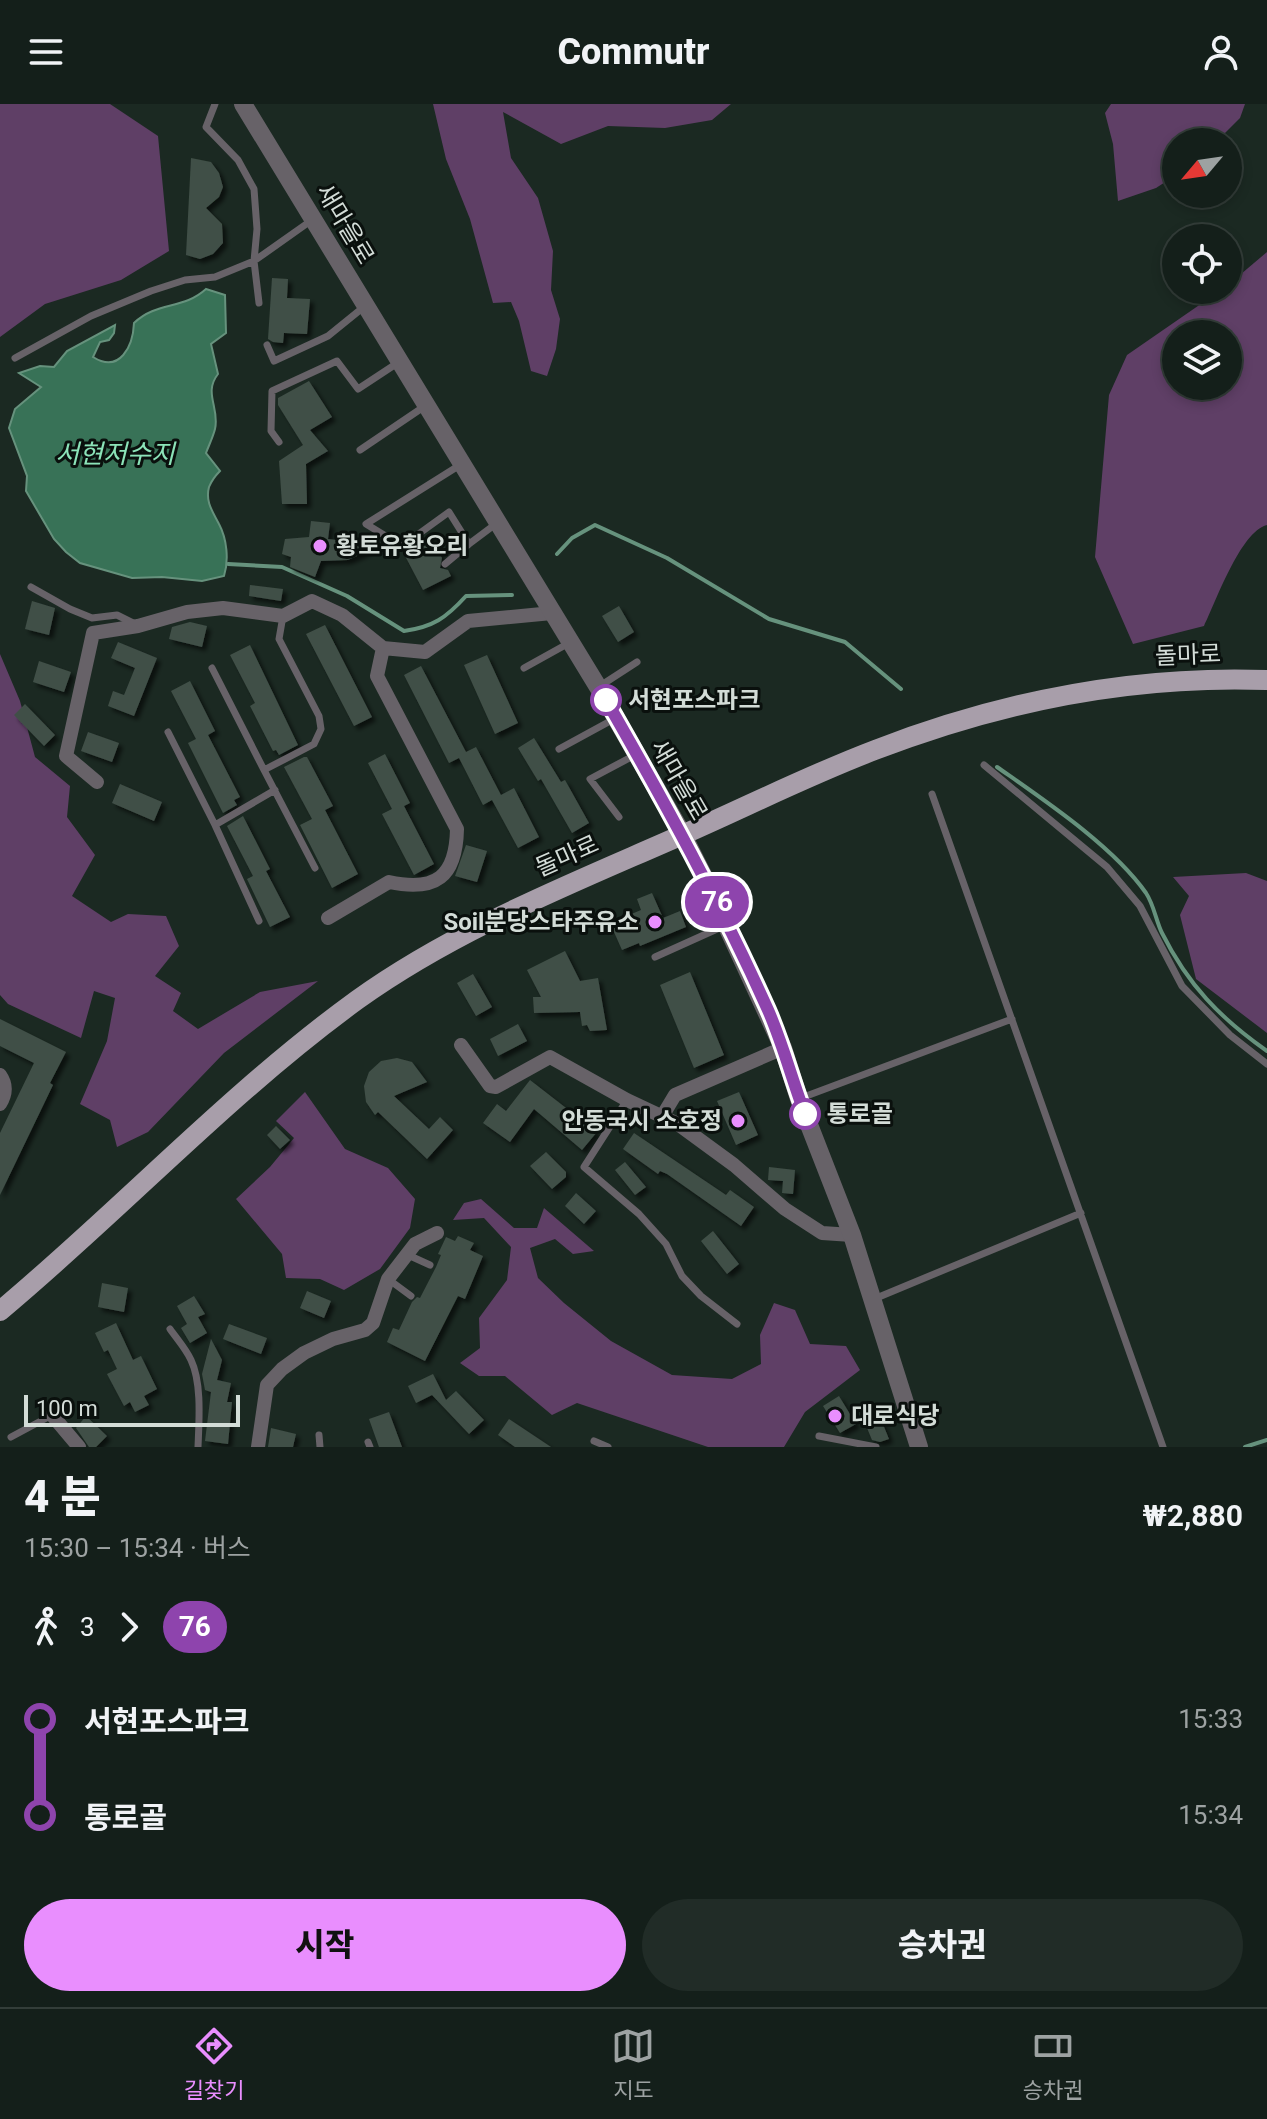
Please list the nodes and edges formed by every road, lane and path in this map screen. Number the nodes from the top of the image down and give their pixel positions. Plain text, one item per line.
1 (215, 104) edge
2 (243, 104) edge
3 (314, 219) junction
4 (254, 261) junction
5 (259, 303) dead end
6 (366, 305) junction
7 (267, 345) dead end
8 (15, 358) dead end
9 (401, 361) junction
10 (427, 405) junction
11 (279, 442) dead end
12 (360, 450) dead end
13 (462, 463) junction
14 (497, 523) junction
15 (469, 544) junction
16 (445, 564) dead end
17 (31, 587) dead end
18 (552, 613) junction
19 (283, 616) junction
20 (138, 626) junction
21 (569, 643) junction
22 (383, 648) junction
23 (637, 662) dead end
24 (212, 668) dead end
25 (524, 668) dead end
26 (1267, 680) edge
27 (598, 687) junction
28 (616, 718) junction
29 (168, 732) dead end
30 (559, 749) dead end
31 (637, 754) junction
32 (984, 765) dead end
33 (264, 770) junction
34 (97, 782) dead end
35 (275, 790) junction
36 (932, 794) dead end
37 (619, 817) dead end
38 (215, 825) junction
39 (683, 835) junction
40 (315, 868) dead end
41 (328, 918) dead end
42 (259, 921) dead end
43 (728, 924) junction
44 (655, 957) dead end
45 (1012, 1019) junction
46 (461, 1045) dead end
47 (783, 1048) junction
48 (1267, 1064) edge
49 (0, 1075) edge
50 (799, 1099) junction
51 (627, 1100) junction
52 (0, 1104) edge
53 (663, 1115) junction
54 (1081, 1213) junction
55 (437, 1233) dead end
56 (852, 1235) junction
57 (406, 1254) junction
58 (430, 1265) dead end
59 (388, 1279) junction
60 (411, 1296) dead end
61 (872, 1300) junction
62 (2, 1306) edge
63 (737, 1324) dead end
64 (170, 1329) dead end
65 (52, 1415) joint
66 (319, 1435) dead end
67 (819, 1436) dead end
68 (11, 1437) dead end
69 (594, 1441) dead end
70 (79, 1447) edge
71 (198, 1447) edge
72 (258, 1447) edge
73 (320, 1447) edge
74 (608, 1447) edge
75 (876, 1447) edge
76 (917, 1447) edge
77 (1163, 1447) edge

1 - 4 lane
2 - 3 street, 새마을로
3 - 4 lane
3 - 6 street, 새마을로
4 - 5 lane
4 - 8 lane
6 - 7 lane
6 - 9 street, 새마을로
9 - 10 street, 새마을로
9 - 11 lane
10 - 12 lane
10 - 13 street, 새마을로
13 - 14 street, 새마을로
13 - 15 lane
14 - 15 lane
14 - 18 street, 새마을로
15 - 16 lane
17 - 20 lane
18 - 21 street, 새마을로
18 - 22 street
19 - 20 street
19 - 22 street
19 - 33 lane
20 - 34 street
21 - 25 lane
21 - 27 street, 새마을로
22 - 41 street
23 - 27 lane
24 - 33 lane
26 - 39 main road, 돌마로
27 - 28 street, 새마을로
28 - 30 lane
28 - 31 street, 새마을로
29 - 38 lane
31 - 37 lane
31 - 39 street, 새마을로
32 - 48 lane
33 - 35 lane
35 - 38 lane
35 - 40 lane
36 - 45 lane
38 - 42 lane
39 - 43 street, 새마을로
39 - 62 main road, 돌마로
43 - 44 lane
43 - 47 street, 새마을로
45 - 50 lane
45 - 54 lane
46 - 51 street
47 - 50 street, 새마을로
47 - 53 street
49 - 52 street
50 - 56 street, 새마을로
51 - 53 street
51 - 63 lane
53 - 56 street
54 - 61 lane
54 - 77 lane
55 - 57 street
56 - 61 street, 새마을로
57 - 58 lane
57 - 59 street
59 - 60 lane
59 - 72 street
61 - 76 street, 새마을로
64 - 71 lane
65 - 68 lane
65 - 70 street
66 - 73 lane
67 - 75 lane
69 - 74 lane

